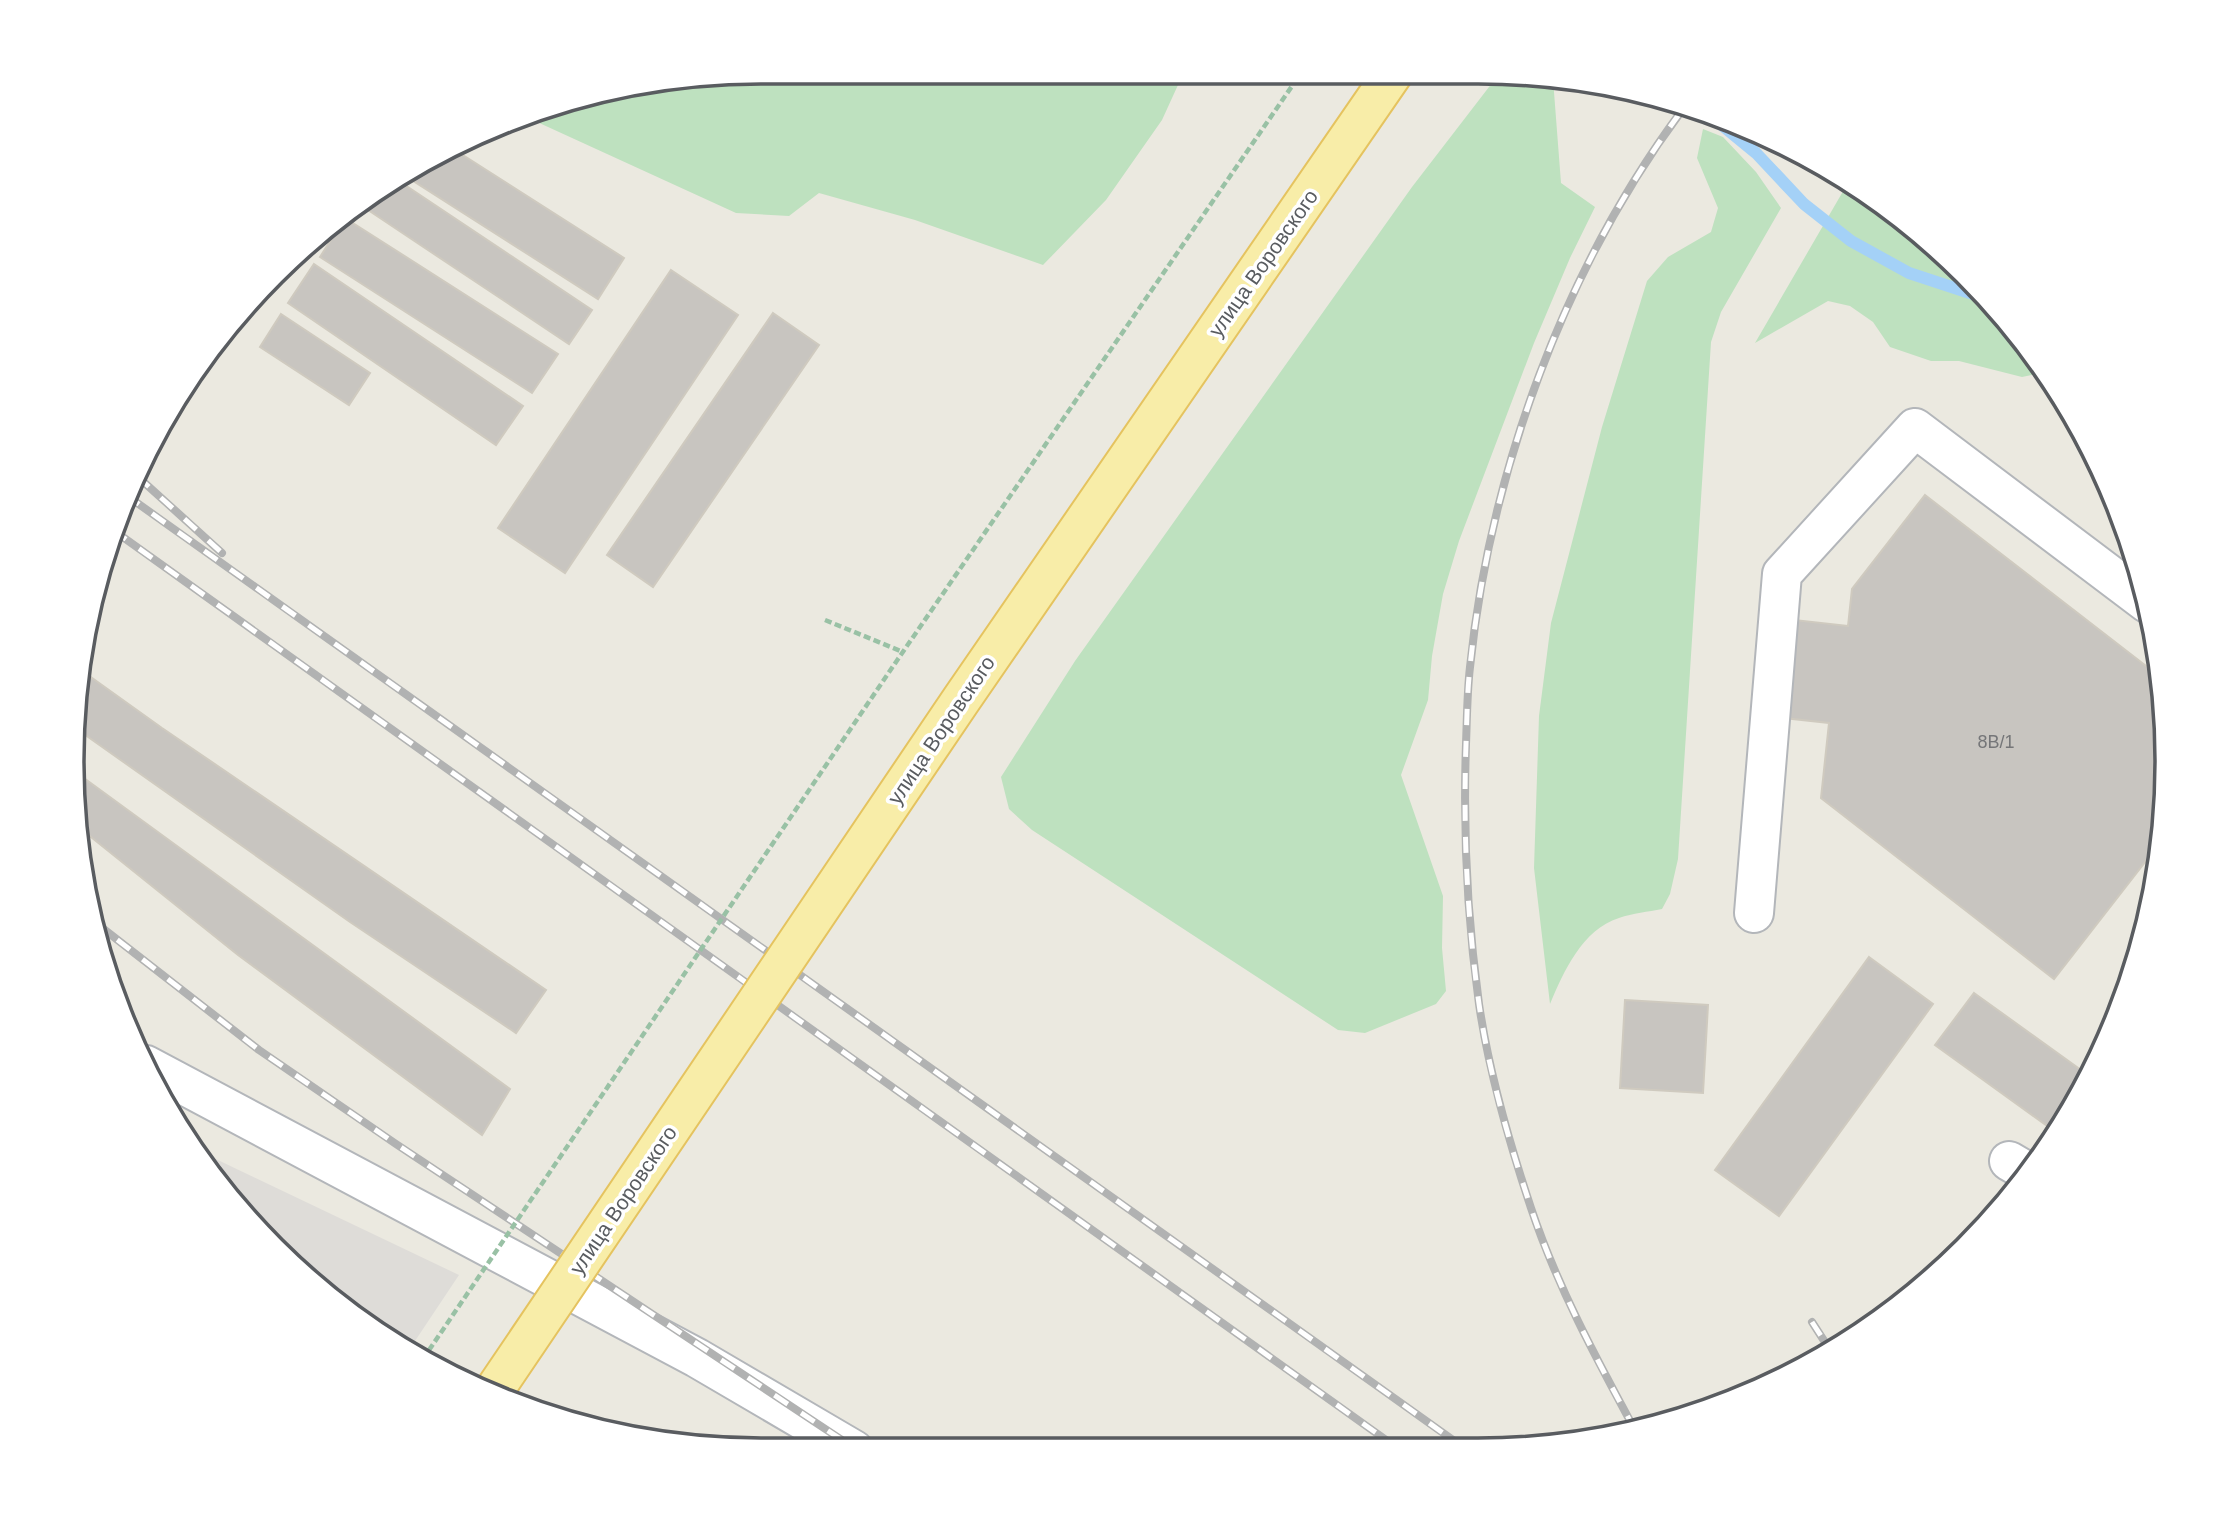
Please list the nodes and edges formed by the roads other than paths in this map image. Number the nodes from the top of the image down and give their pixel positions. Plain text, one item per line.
1 (1386, 84) edge
2 (2134, 593) edge
3 (1754, 913) dead end
4 (161, 1073) edge
5 (498, 1384) edge
6 (834, 1438) edge

1 - 5 main road, улица Воровского, bridge
2 - 3 street
4 - 6 street

